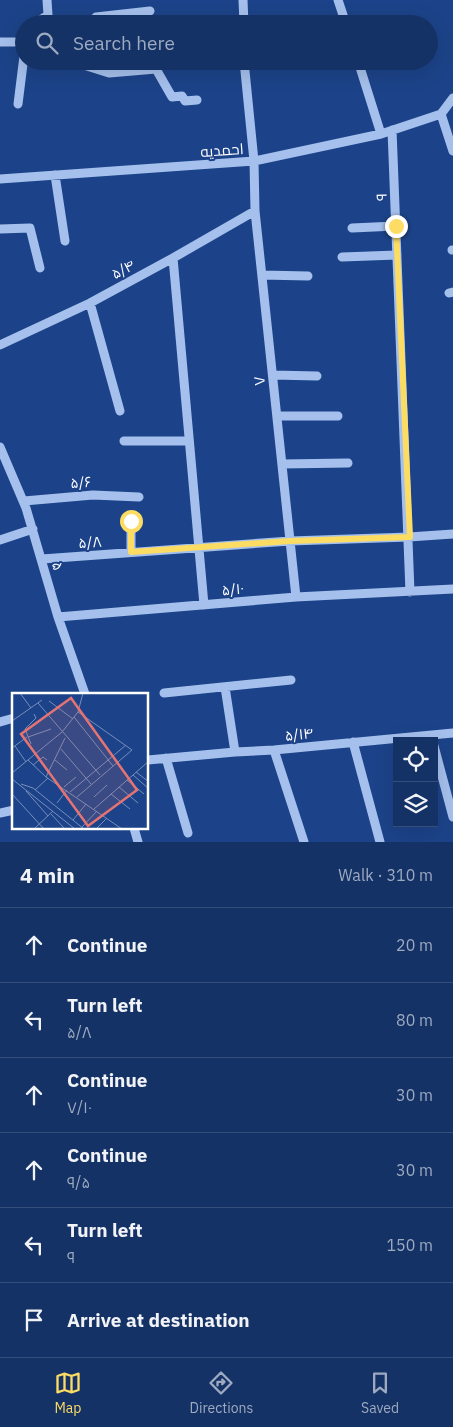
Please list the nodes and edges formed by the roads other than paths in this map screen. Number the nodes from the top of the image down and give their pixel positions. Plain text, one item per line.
1 (47, 0) edge
2 (243, 0) edge
3 (338, 0) edge
4 (150, 11) dead end
5 (48, 15) edge
6 (114, 15) edge
7 (244, 15) edge
8 (343, 15) edge
9 (0, 42) edge
10 (15, 42) edge
11 (22, 70) edge
12 (98, 70) edge
13 (147, 70) edge
14 (157, 70) edge
15 (245, 70) edge
16 (361, 70) edge
17 (104, 72) joint
18 (453, 98) edge
19 (198, 100) dead end
20 (18, 104) dead end
21 (441, 114) junction
22 (392, 130) junction
23 (381, 134) junction
24 (453, 151) edge
25 (254, 161) junction
26 (55, 175) junction
27 (0, 179) edge
28 (255, 211) junction
29 (396, 226) junction
30 (352, 228) dead end
31 (0, 229) edge
32 (65, 241) dead end
33 (397, 255) junction
34 (342, 257) dead end
35 (173, 258) junction
36 (40, 268) dead end
37 (262, 274) junction
38 (308, 276) dead end
39 (90, 303) junction
40 (0, 345) edge
41 (273, 375) junction
42 (317, 376) dead end
43 (120, 411) dead end
44 (277, 416) junction
45 (338, 416) dead end
46 (124, 441) dead end
47 (189, 441) junction
48 (1, 450) edge
49 (348, 463) dead end
50 (282, 464) junction
51 (140, 497) dead end
52 (24, 501) junction
53 (131, 521) dead end
54 (33, 529) junction
55 (453, 534) edge
56 (410, 537) junction
57 (0, 540) edge
58 (290, 541) junction
59 (198, 548) junction
60 (131, 552) junction
61 (42, 559) junction
62 (453, 589) edge
63 (410, 592) junction
64 (296, 597) junction
65 (204, 605) junction
66 (58, 618) junction
67 (291, 680) dead end
68 (225, 687) junction
69 (85, 693) edge
70 (164, 693) dead end
71 (453, 733) edge
72 (436, 737) edge
73 (393, 740) edge
74 (353, 742) junction
75 (274, 750) junction
76 (234, 752) junction
77 (166, 758) junction
78 (149, 760) edge
79 (438, 761) edge
80 (453, 817) edge
81 (134, 829) edge
82 (188, 833) dead end
83 (138, 842) edge
84 (304, 842) edge
85 (380, 842) edge

1 - 5 street
2 - 7 street
3 - 8 street
4 - 6 street
9 - 10 street
11 - 20 street
12 - 17 street
13 - 17 street
14 - 19 street
15 - 25 street, ۷
16 - 23 street
18 - 21 street
21 - 22 street, احمدیه
21 - 24 street
22 - 23 street, احمدیه
22 - 29 street, ۹
23 - 25 street, احمدیه
25 - 26 street, احمدیه
25 - 28 street, ۷
26 - 27 street, احمدیه
26 - 32 street
28 - 35 street, ۵/۴
28 - 37 street, ۷
29 - 30 street
29 - 33 street, ۹
31 - 36 street
33 - 34 street
33 - 56 street, ۹
35 - 39 street, ۵/۴
35 - 47 street
37 - 38 street
37 - 41 street, ۷
39 - 40 street, ۵/۴
39 - 43 street
41 - 42 street
41 - 44 street, ۷
44 - 45 street
44 - 50 street, ۷
46 - 47 street
47 - 59 street
48 - 52 street, ۵
49 - 50 street
50 - 58 street, ۷
51 - 52 street, ۵/۶
52 - 54 street, ۵
53 - 60 street
54 - 57 street
54 - 61 street, ۵
55 - 56 street, ۵/۸
56 - 58 street, ۵/۸
56 - 63 street, ۹
58 - 59 street, ۵/۸
58 - 64 street, ۷
59 - 60 street, ۵/۸
59 - 65 street
60 - 61 street, ۵/۸
61 - 66 street, ۵
62 - 63 street, ۵/۱۰
63 - 64 street, ۵/۱۰
64 - 65 street, ۵/۱۰
65 - 66 street, ۵/۱۰
66 - 69 street, ۵
67 - 68 street
68 - 70 street
68 - 76 street
71 - 72 street, ۵/۱۴
73 - 74 street, ۵/۱۴
74 - 75 street, ۵/۱۴
74 - 85 street
75 - 76 street, ۵/۱۴
75 - 84 street
76 - 77 street, ۵/۱۴
77 - 78 street, ۵/۱۴
77 - 82 street
79 - 80 street
81 - 83 street

